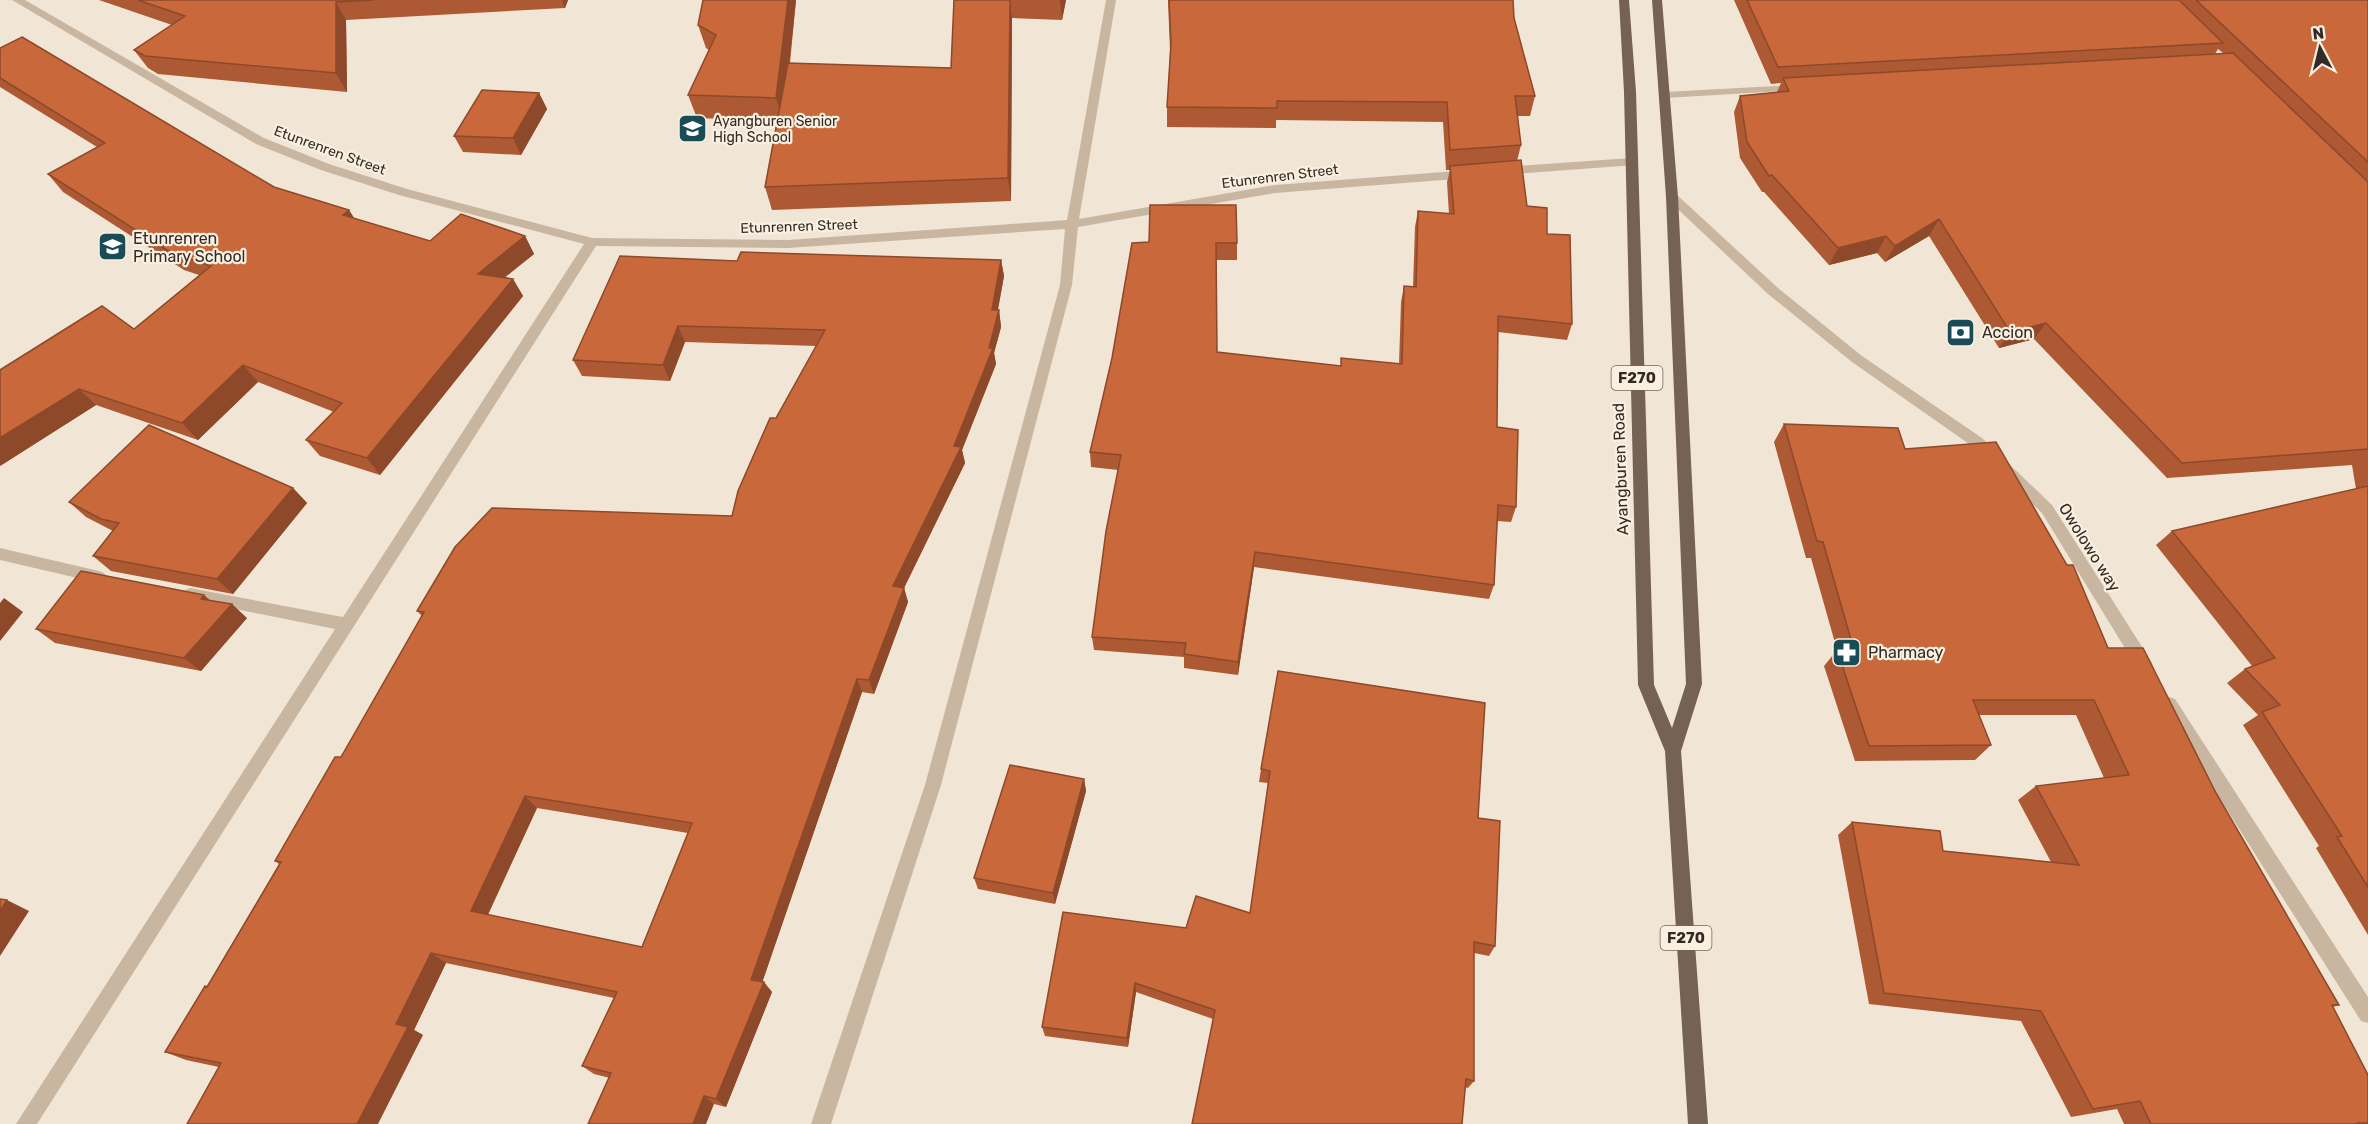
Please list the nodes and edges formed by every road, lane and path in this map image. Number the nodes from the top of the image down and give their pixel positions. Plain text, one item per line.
1 (20, 0) edge
2 (1111, 0) edge
3 (1624, 0) edge
4 (1657, 0) edge
5 (1807, 87) edge
6 (1665, 95) junction
7 (1631, 162) junction
8 (1672, 197) junction
9 (1072, 224) junction
10 (592, 242) junction
11 (0, 554) edge
12 (111, 579) edge
13 (170, 591) edge
14 (346, 624) junction
15 (1673, 751) junction
16 (2368, 1014) edge
17 (26, 1124) edge
18 (821, 1124) edge
19 (1698, 1124) edge

1 - 10 street, Etunrenren Street
2 - 9 street
3 - 7 main road, Ayangburen Road / F270
4 - 6 main road, Ayangburen Road / F270
5 - 6 street
6 - 8 main road, Ayangburen Road / F270
7 - 9 street, Etunrenren Street
7 - 15 main road, Ayangburen Road / F270
8 - 15 main road, Ayangburen Road / F270
8 - 16 street, Owolowo way
9 - 10 street, Etunrenren Street
9 - 18 street
10 - 14 street
11 - 12 street
13 - 14 street
14 - 17 street
15 - 19 main road, Ayangburen Road / F270

